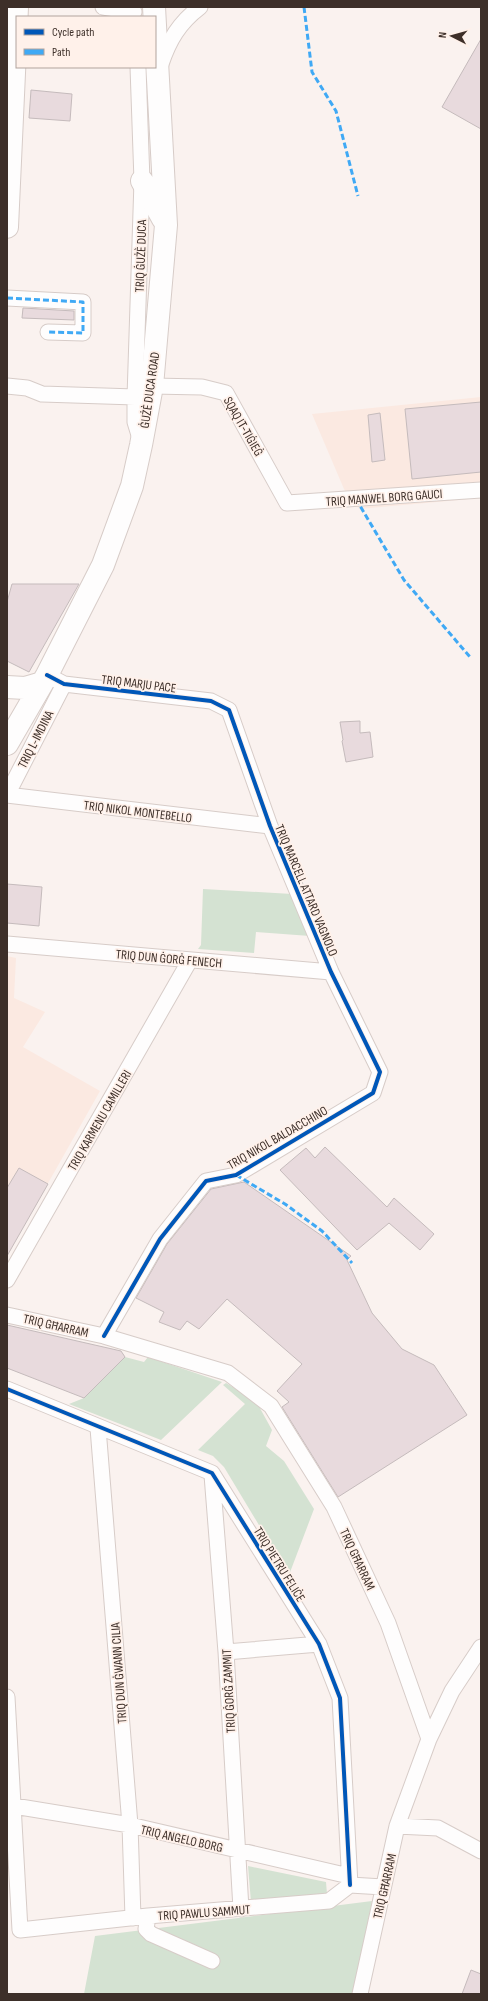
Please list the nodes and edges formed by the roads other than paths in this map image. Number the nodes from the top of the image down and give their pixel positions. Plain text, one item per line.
1 (103, 7) edge
2 (200, 7) edge
3 (139, 11) edge
4 (16, 29) edge
5 (156, 58) edge
6 (148, 68) edge
7 (142, 181) junction
8 (166, 225) junction
9 (7, 227) edge
10 (7, 298) edge
11 (48, 332) dead end
12 (7, 386) edge
13 (144, 391) junction
14 (481, 490) edge
15 (287, 503) joint
16 (51, 681) junction
17 (7, 687) edge
18 (229, 710) joint
19 (7, 742) edge
20 (7, 795) edge
21 (270, 826) junction
22 (7, 944) edge
23 (190, 960) junction
24 (331, 972) junction
25 (380, 1072) joint
26 (7, 1280) edge
27 (7, 1315) edge
28 (104, 1336) junction
29 (7, 1390) edge
30 (98, 1428) junction
31 (212, 1473) junction
32 (319, 1644) junction
33 (481, 1647) edge
34 (226, 1652) junction
35 (7, 1697) edge
36 (429, 1739) junction
37 (14, 1806) junction
38 (130, 1825) junction
39 (397, 1826) junction
40 (237, 1851) junction
41 (481, 1851) edge
42 (349, 1880) junction
43 (383, 1887) junction
44 (241, 1909) junction
45 (141, 1917) junction
46 (212, 1961) dead end
47 (360, 1994) edge

1 - 3 street
2 - 5 street, TRIQ ĠUŻÈ DUCA
4 - 9 highway
6 - 7 street, TRIQ ĠUŻÈ DUCA
6 - 8 highway, ĠUŻÈ DUCA ROAD
7 - 8 highway
7 - 13 street, TRIQ ĠUŻÈ DUCA
8 - 13 highway, ĠUŻÈ DUCA ROAD
10 - 11 street
12 - 13 street, SQAQ IT-TIĠIEĠ
13 - 15 street, SQAQ IT-TIĠIEĠ
13 - 16 highway, ĠUŻÈ DUCA ROAD
14 - 15 street, TRIQ MANWEL BORG GAUCI
16 - 17 highway
16 - 18 street, TRIQ MARJU PACE
16 - 19 highway, ĠUŻÈ DUCA ROAD
16 - 20 street, TRIQ L-IMDINA
18 - 21 street, TRIQ MARCELL ATTARD VAGNOLO
20 - 21 street, TRIQ NIKOL MONTEBELLO
21 - 24 street, TRIQ MARCELL ATTARD VAGNOLO
22 - 23 street, TRIQ DUN ĠORĠ FENECH
23 - 24 street, TRIQ DUN ĠORĠ FENECH
23 - 26 street, TRIQ KARMENU CAMILLERI
24 - 25 street, TRIQ MARCELL ATTARD VAGNOLO
25 - 28 street, TRIQ NIKOL BALDACCHINO
27 - 28 street, TRIQ GĦARRAM
28 - 36 street, TRIQ GĦARRAM
29 - 30 street
30 - 31 street
30 - 38 street, TRIQ DUN ĠWANN CILIA
31 - 32 street, TRIQ PIETRU FELIĊE
31 - 34 street, TRIQ ĠORĠ ZAMMIT
32 - 34 street
32 - 42 street, TRIQ PIETRU FELIĊE
33 - 36 street
34 - 40 street, TRIQ ĠORĠ ZAMMIT
35 - 37 street
36 - 39 street, TRIQ GĦARRAM
37 - 38 street, TRIQ ANGELO BORG
37 - 45 street, TRIQ PAWLU SAMMUT
38 - 40 street, TRIQ ANGELO BORG
38 - 45 street, TRIQ DUN ĠWANN CILIA
39 - 41 street
39 - 43 street, TRIQ GĦARRAM
40 - 42 street, TRIQ ANGELO BORG
40 - 44 street, TRIQ ĠORĠ ZAMMIT
42 - 43 street
42 - 44 street, TRIQ PAWLU SAMMUT
43 - 47 street, TRIQ GĦARRAM
44 - 45 street, TRIQ PAWLU SAMMUT
45 - 46 street, TRIQ DUN ĠWANN CILIA

